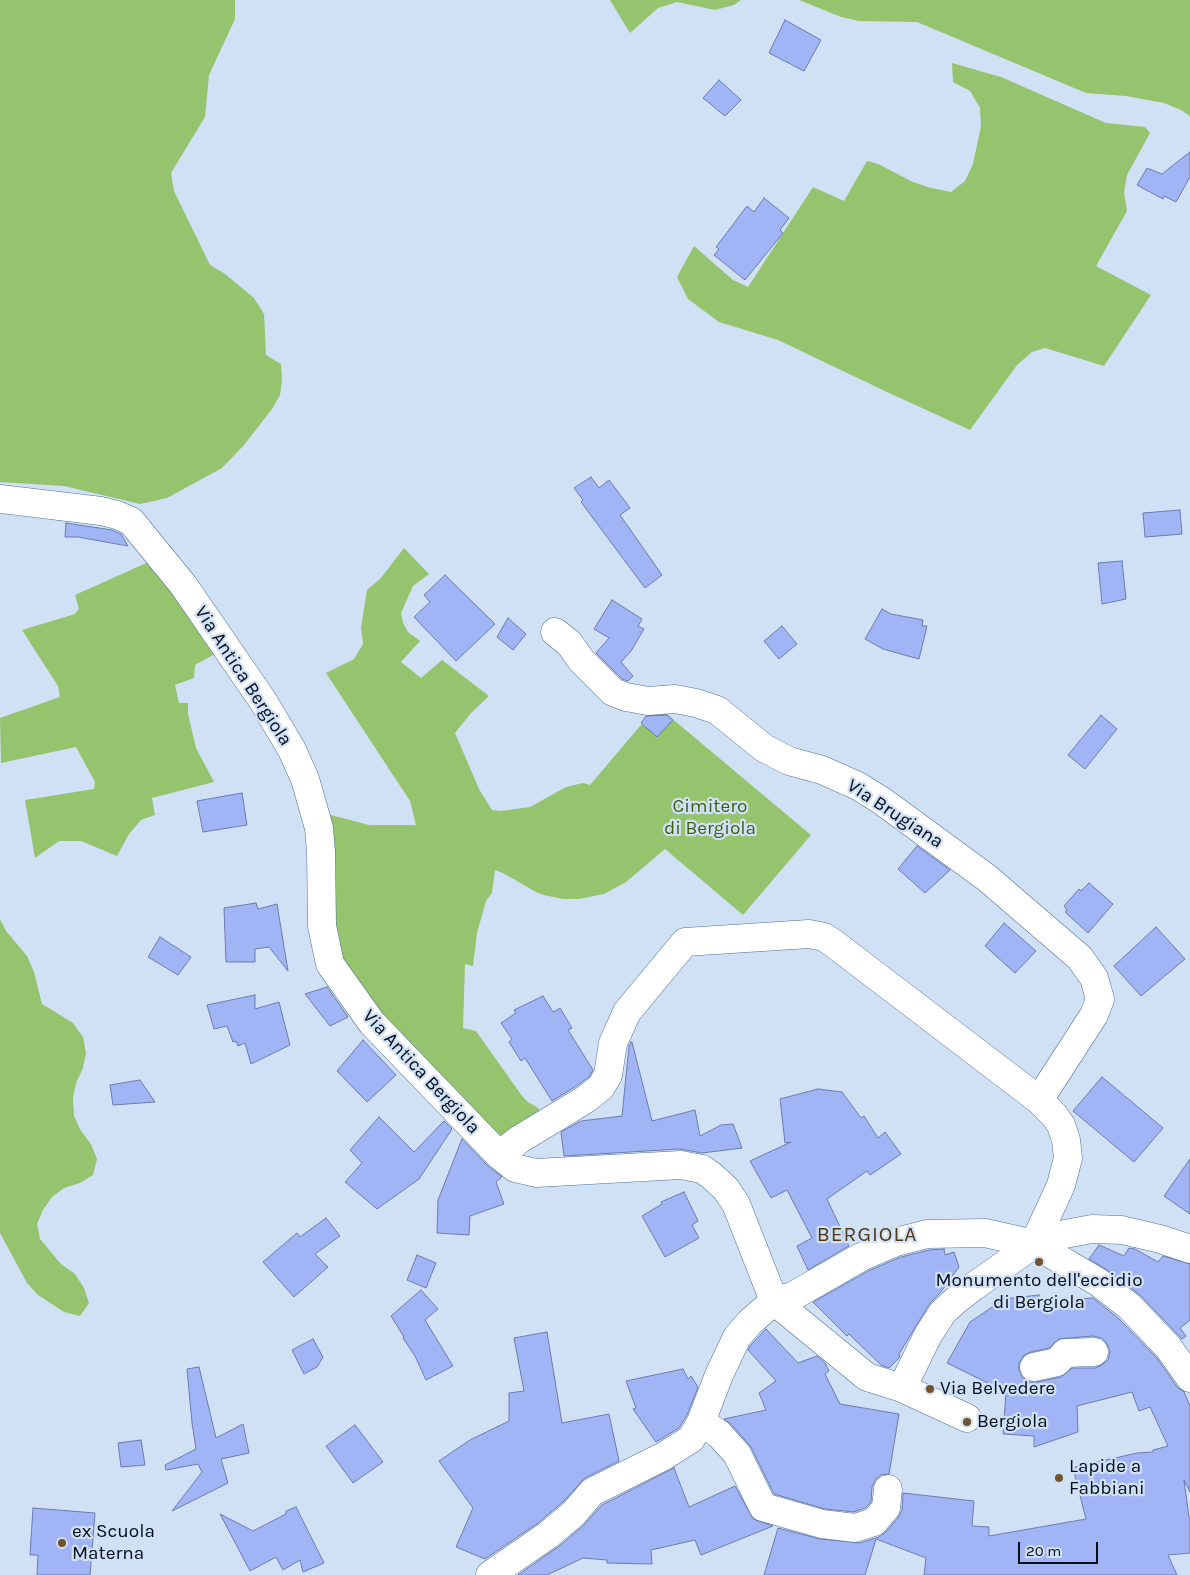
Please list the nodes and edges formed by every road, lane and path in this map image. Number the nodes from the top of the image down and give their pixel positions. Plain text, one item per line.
1 (0, 499) edge
2 (555, 632) dead end
3 (1039, 1100) junction
4 (499, 1155) junction
5 (1034, 1244) junction
6 (1190, 1249) edge
7 (774, 1301) junction
8 (1094, 1352) dead end
9 (1034, 1367) dead end
10 (1190, 1378) edge
11 (902, 1388) junction
12 (967, 1418) dead end
13 (701, 1422) junction
14 (888, 1489) dead end
15 (492, 1574) edge

1 - 4 street, Via Antica Bergiola
2 - 3 street, Via Brugiana
3 - 4 street
3 - 5 street
4 - 7 street, Via Antica Bergiola
5 - 6 street
5 - 7 street
5 - 10 street
5 - 11 street
7 - 11 street
7 - 13 street
8 - 9 street
11 - 12 street
13 - 14 street
13 - 15 street

